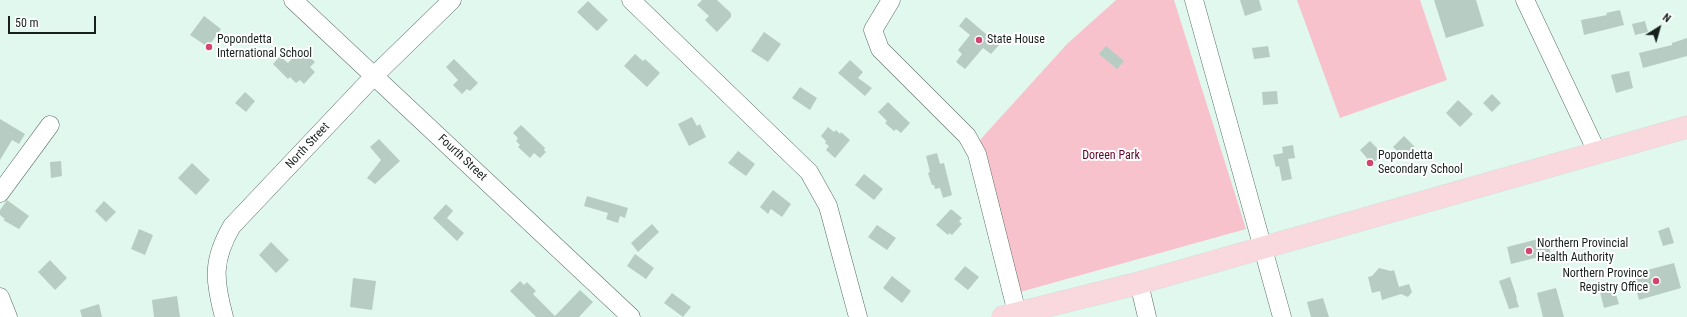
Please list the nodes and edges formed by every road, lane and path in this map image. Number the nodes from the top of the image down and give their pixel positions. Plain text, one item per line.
1 (293, 0) edge
2 (452, 0) edge
3 (631, 0) edge
4 (891, 0) edge
5 (1194, 0) edge
6 (1525, 0) edge
7 (374, 76) junction
8 (50, 125) dead end
9 (1687, 127) edge
10 (1597, 152) junction
11 (0, 193) edge
12 (1262, 247) junction
13 (1139, 283) junction
14 (0, 297) edge
15 (1010, 315) edge
16 (8, 317) edge
17 (224, 317) edge
18 (631, 317) edge
19 (858, 317) edge
20 (1147, 317) edge
21 (1282, 317) edge

1 - 7 street, Fourth Street
2 - 7 street, North Street
3 - 19 street
4 - 15 street
5 - 12 street
6 - 10 street
7 - 17 street, North Street
7 - 18 street, Fourth Street
8 - 11 street
9 - 10 main road
10 - 12 main road
12 - 13 main road
12 - 21 street
13 - 15 main road
13 - 20 street
14 - 16 street

